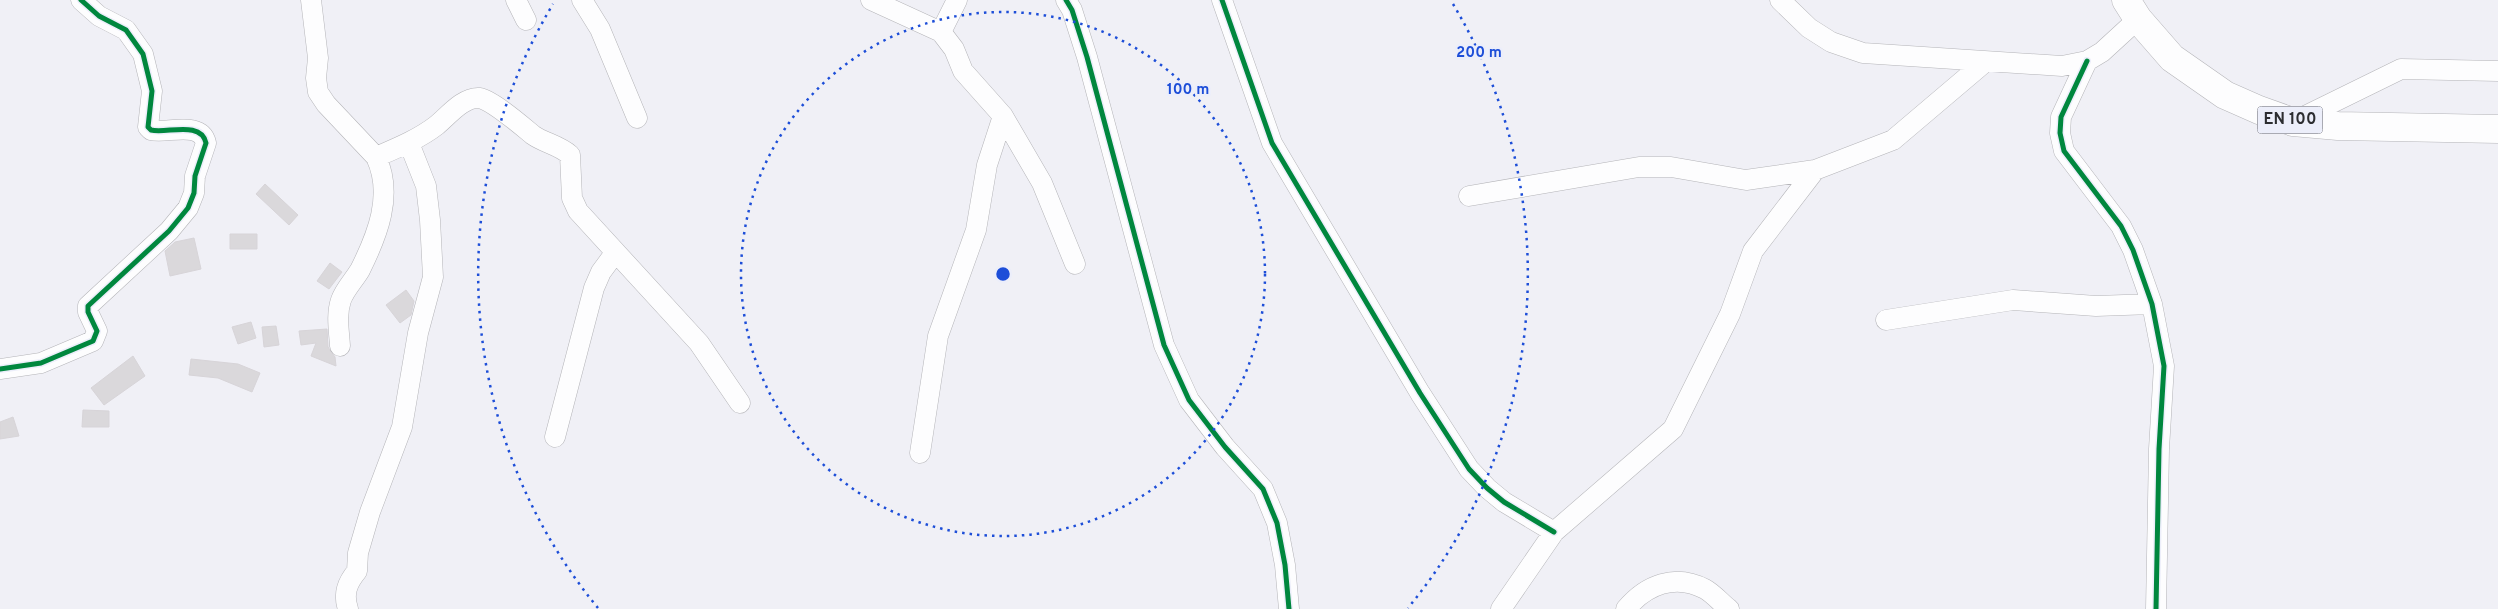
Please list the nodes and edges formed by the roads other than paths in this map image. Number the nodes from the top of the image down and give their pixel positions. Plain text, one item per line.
1 (81, 0) edge
2 (311, 0) edge
3 (516, 0) edge
4 (582, 0) edge
5 (871, 0) edge
6 (957, 0) edge
7 (1066, 0) edge
8 (1222, 0) edge
9 (1780, 0) edge
10 (2132, 9) edge
11 (526, 20) dead end
12 (941, 32) junction
13 (2087, 60) junction
14 (1985, 62) junction
15 (2498, 71) edge
16 (1003, 116) junction
17 (636, 118) dead end
18 (2293, 122) junction
19 (2498, 129) edge
20 (409, 143) junction
21 (376, 157) junction
22 (1815, 170) junction
23 (1469, 196) dead end
24 (615, 253) junction
25 (1075, 264) dead end
26 (2152, 304) junction
27 (1886, 320) dead end
28 (340, 346) dead end
29 (0, 369) edge
30 (740, 403) dead end
31 (555, 437) dead end
32 (920, 453) dead end
33 (1554, 532) junction
34 (348, 609) edge
35 (1289, 609) edge
36 (1501, 609) edge
37 (1626, 609) edge
38 (1729, 609) edge
39 (2156, 609) edge

1 - 29 street
2 - 21 street
3 - 11 street
4 - 17 street
5 - 12 street
6 - 12 street
7 - 35 street
8 - 33 street
9 - 14 street
10 - 13 street
10 - 18 main road, EN 100
12 - 16 street
13 - 14 street
13 - 26 street
14 - 22 street
15 - 18 street
16 - 25 street
16 - 32 street
18 - 19 main road, EN 100
20 - 21 street
20 - 24 street
20 - 34 street
21 - 28 street
22 - 23 street
22 - 33 street
24 - 30 street
24 - 31 street
26 - 27 street
26 - 39 street
33 - 36 street
37 - 38 street

